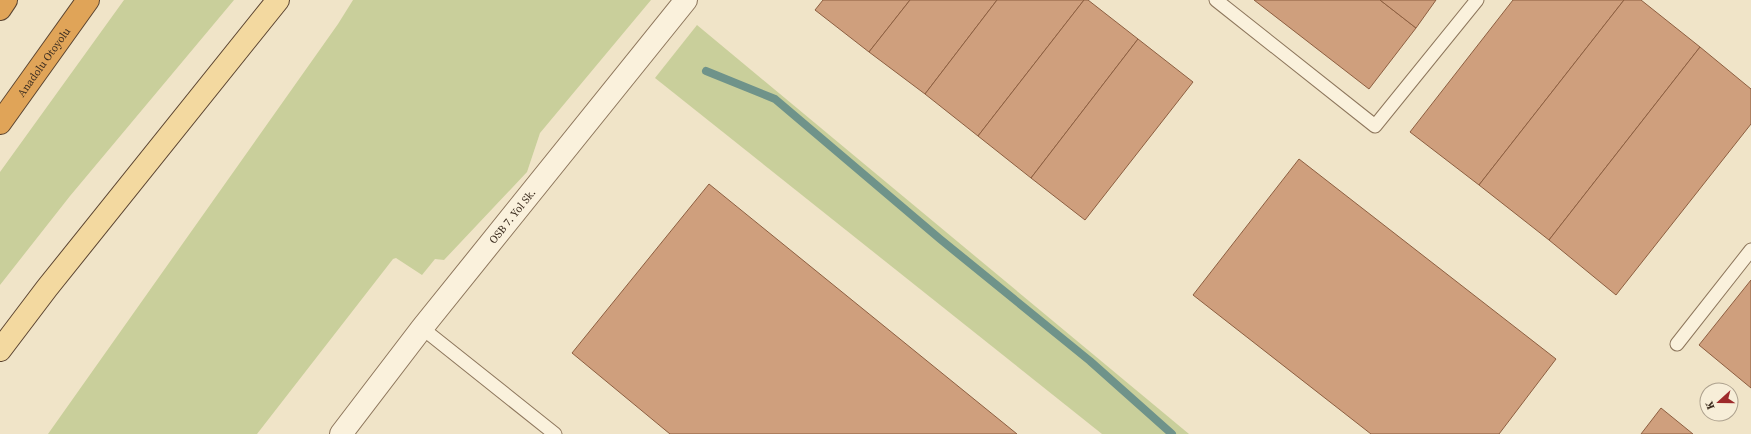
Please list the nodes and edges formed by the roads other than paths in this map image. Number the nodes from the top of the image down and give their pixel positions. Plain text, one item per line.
1 (6, 0) edge
2 (88, 0) edge
3 (278, 0) edge
4 (686, 0) edge
5 (1216, 0) edge
6 (1478, 0) edge
7 (0, 9) edge
8 (0, 123) edge
9 (1751, 250) edge
10 (422, 328) junction
11 (1678, 344) dead end
12 (0, 350) edge
13 (341, 434) edge
14 (555, 434) edge

1 - 7 highway
2 - 8 highway, Anadolu Otoyolu
3 - 12 main road
4 - 10 street, OSB 7. Yol Sk.
5 - 6 lane
9 - 11 lane
10 - 13 street, OSB 7. Yol Sk.
10 - 14 lane

